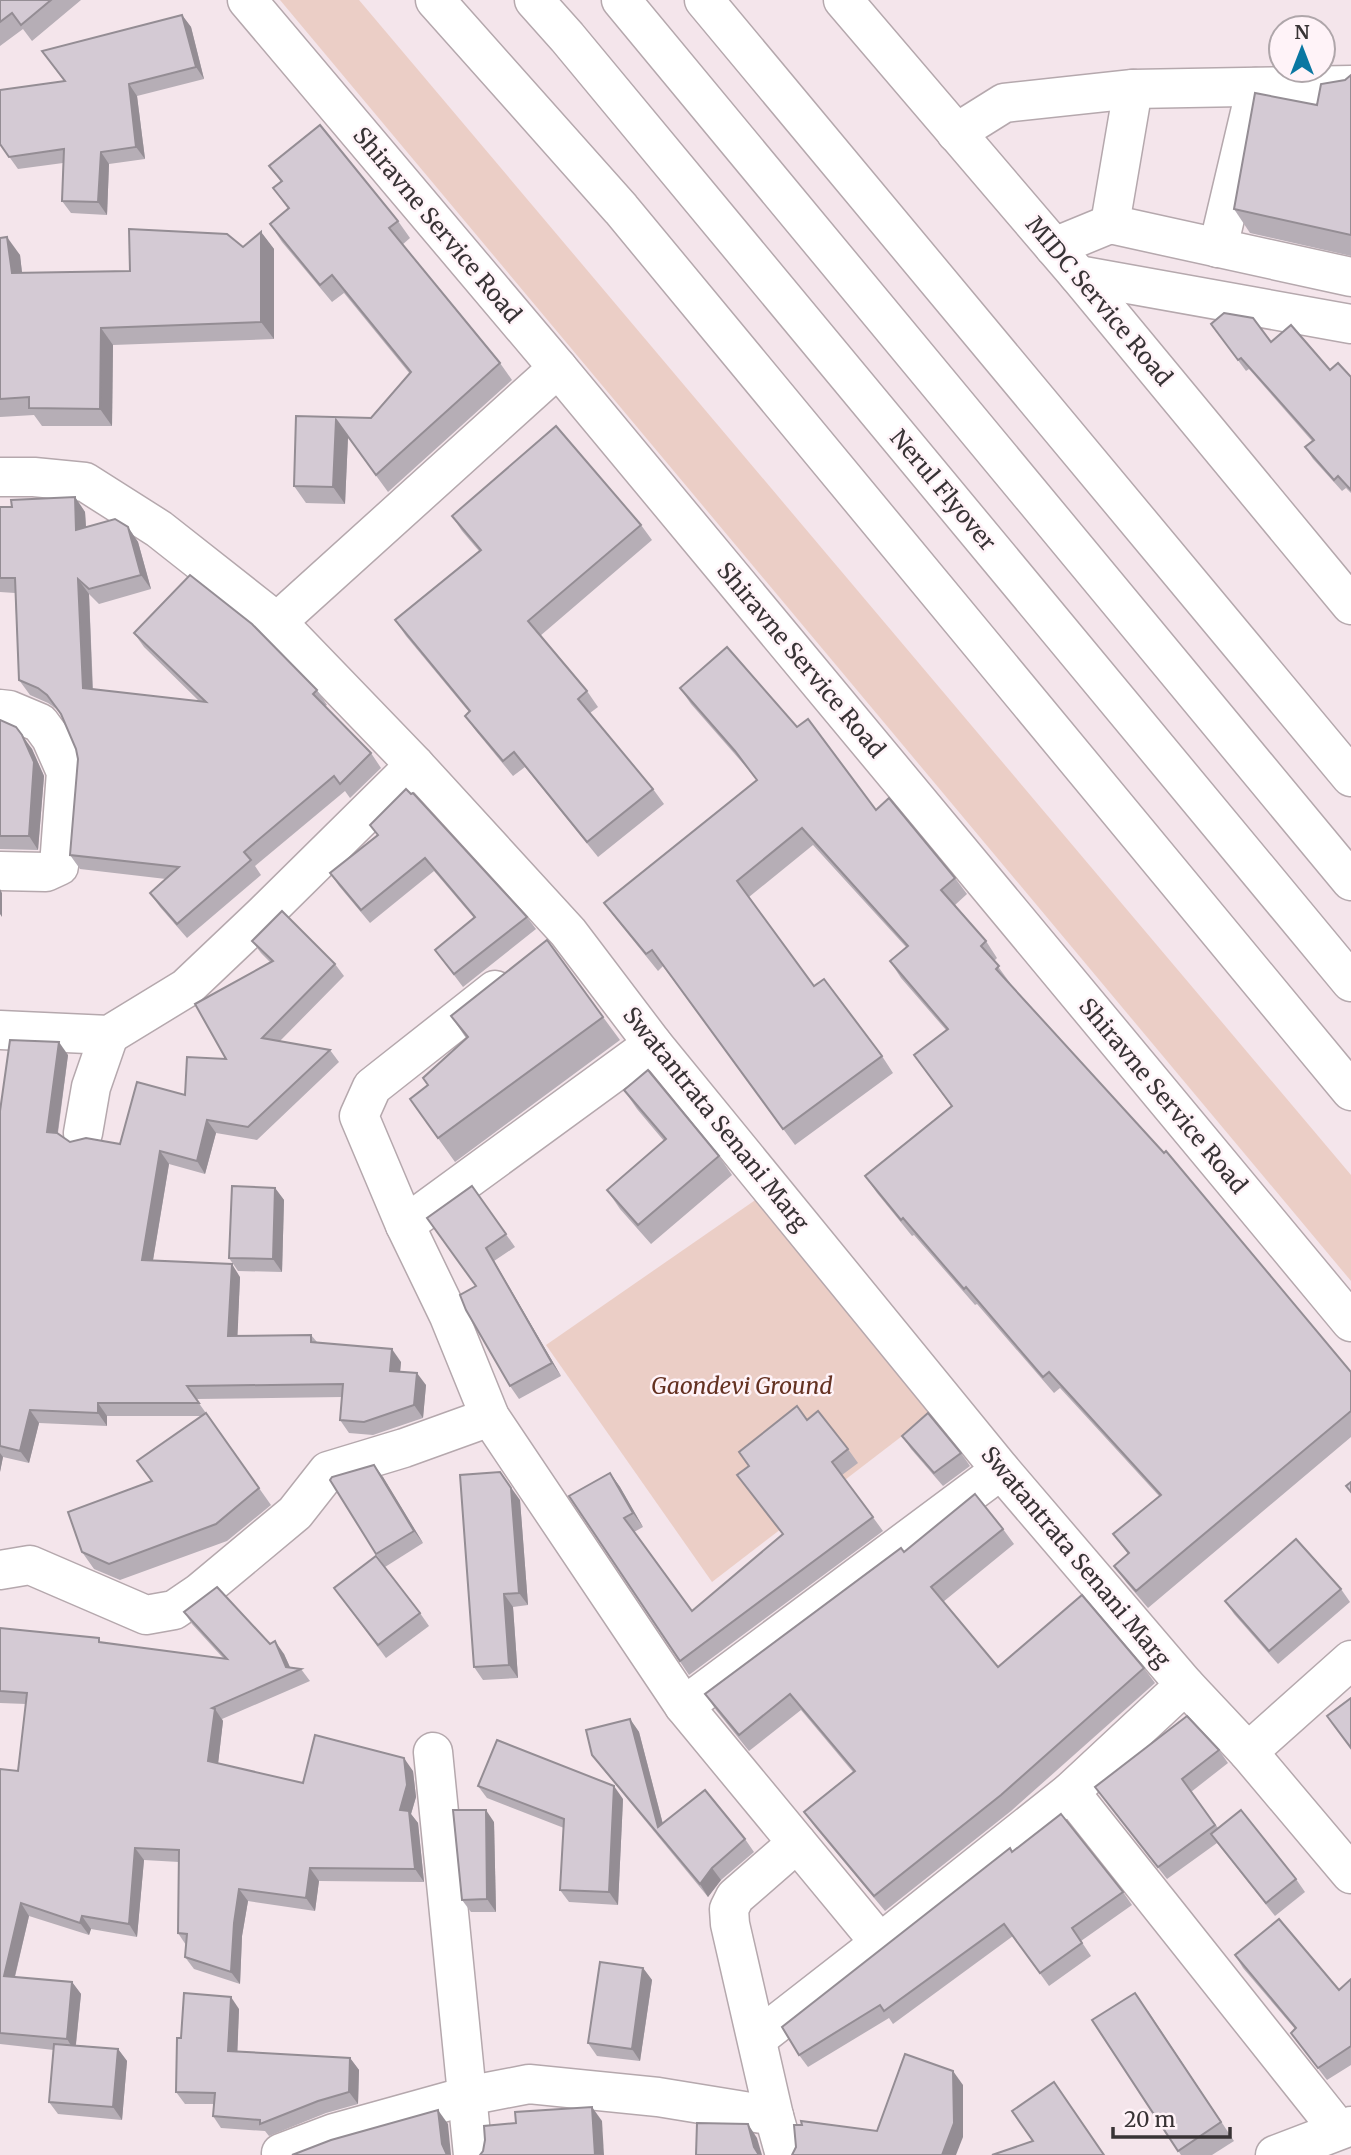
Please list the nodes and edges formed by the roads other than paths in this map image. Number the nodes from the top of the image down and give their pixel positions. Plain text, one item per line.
1 (247, 0) edge
2 (435, 0) edge
3 (534, 0) edge
4 (621, 0) edge
5 (704, 0) edge
6 (843, 0) edge
7 (1351, 85) edge
8 (1256, 87) junction
9 (1133, 89) junction
10 (956, 133) junction
11 (1110, 224) junction
12 (1218, 248) junction
13 (1066, 261) junction
14 (1351, 277) edge
15 (1351, 324) edge
16 (558, 368) junction
17 (0, 477) edge
18 (1351, 606) edge
19 (277, 622) junction
20 (0, 709) edge
21 (415, 765) junction
22 (1351, 777) edge
23 (0, 872) edge
24 (1351, 881) edge
25 (546, 949) junction
26 (1351, 982) edge
27 (0, 1030) edge
28 (109, 1035) junction
29 (653, 1044) junction
30 (1351, 1091) edge
31 (83, 1133) dead end
32 (405, 1226) junction
33 (1351, 1322) edge
34 (490, 1417) junction
35 (1001, 1470) junction
36 (0, 1570) edge
37 (1351, 1660) edge
38 (1185, 1685) junction
39 (684, 1706) junction
40 (433, 1752) dead end
41 (1248, 1752) junction
42 (1070, 1792) junction
43 (797, 1843) junction
44 (1351, 1874) edge
45 (880, 1943) junction
46 (758, 2038) junction
47 (467, 2096) junction
48 (774, 2116) junction
49 (1344, 2128) edge
50 (281, 2153) dead end
51 (472, 2155) edge
52 (785, 2155) edge
53 (1275, 2155) edge

1 - 16 main road, Shiravne Service Road
2 - 30 main road
3 - 26 main road, Nerul Flyover
4 - 24 main road
5 - 22 main road
6 - 10 main road, MIDC Service Road
7 - 8 main road
8 - 9 main road
8 - 12 main road
9 - 10 main road
9 - 11 main road
10 - 13 main road, MIDC Service Road
11 - 12 main road
11 - 13 main road
12 - 14 main road
13 - 15 main road
13 - 18 main road, MIDC Service Road
16 - 19 main road
16 - 33 main road, Shiravne Service Road
17 - 19 main road, Swatantrata Senani Marg
19 - 21 main road, Swatantrata Senani Marg
20 - 23 main road
21 - 25 main road, Swatantrata Senani Marg
21 - 28 main road
25 - 29 main road, Swatantrata Senani Marg
25 - 32 main road
27 - 28 main road
28 - 31 main road
29 - 32 main road
29 - 35 main road, Swatantrata Senani Marg
32 - 34 main road
34 - 36 main road
34 - 39 main road
35 - 38 main road, Swatantrata Senani Marg
35 - 39 main road
37 - 41 main road
38 - 41 main road, Swatantrata Senani Marg
38 - 42 main road
39 - 43 main road
40 - 47 main road
41 - 44 main road, Swatantrata Senani Marg
42 - 45 main road
42 - 49 main road
43 - 45 main road
43 - 46 main road
45 - 46 main road
46 - 48 main road
47 - 48 main road
47 - 50 main road
47 - 51 main road
48 - 52 main road
49 - 53 main road

